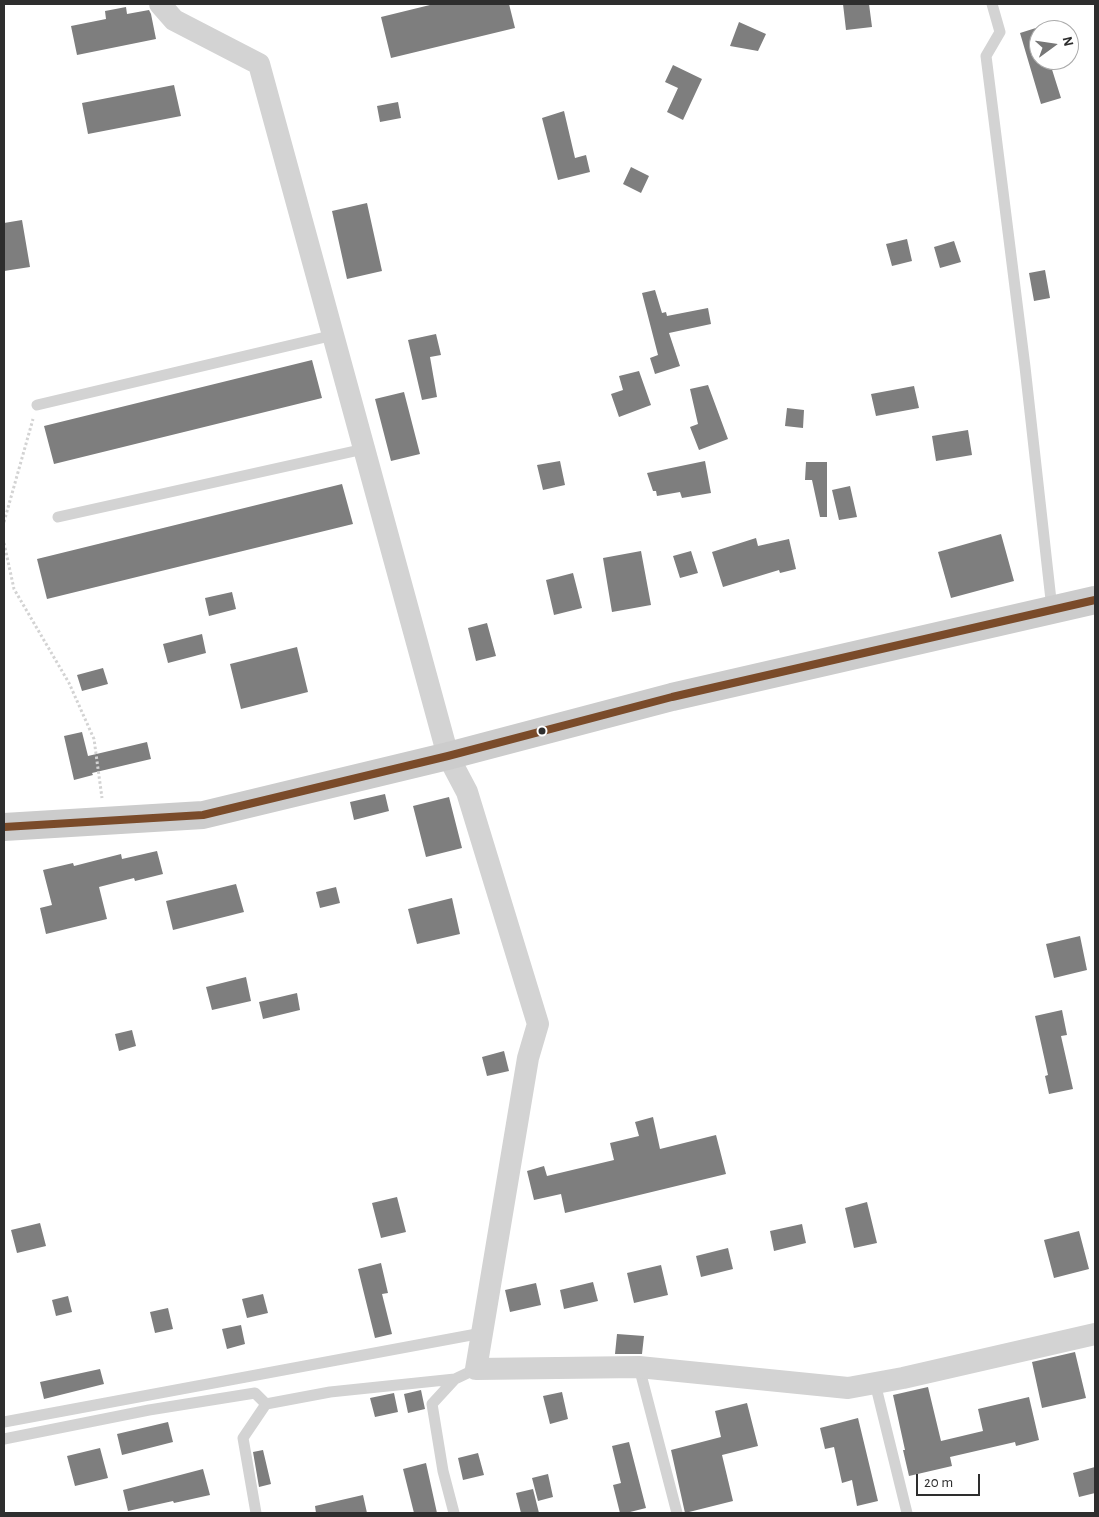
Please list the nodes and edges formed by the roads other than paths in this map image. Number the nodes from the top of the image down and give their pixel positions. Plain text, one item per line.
1 (160, 4) edge
2 (992, 4) edge
3 (334, 335) junction
4 (37, 405) road end
5 (364, 448) junction
6 (58, 517) dead end
7 (1095, 600) edge
8 (1052, 610) junction
9 (448, 756) junction
10 (4, 827) edge
11 (482, 1333) junction
12 (1095, 1334) edge
13 (639, 1366) junction
14 (476, 1368) junction
15 (455, 1379) junction
16 (875, 1383) junction
17 (266, 1404) junction
18 (4, 1422) edge
19 (4, 1440) edge
20 (256, 1513) edge
21 (454, 1513) edge
22 (677, 1513) edge
23 (907, 1513) edge

1 - 3 street
2 - 8 lane
3 - 4 lane
3 - 5 street
5 - 6 lane
5 - 9 street
7 - 8 street
8 - 9 street
9 - 10 street
9 - 11 street
11 - 14 street
11 - 18 lane
12 - 16 street
13 - 14 street
13 - 16 street
13 - 22 lane
14 - 15 lane
15 - 17 lane
15 - 21 lane
16 - 23 lane
17 - 19 lane
17 - 20 lane

